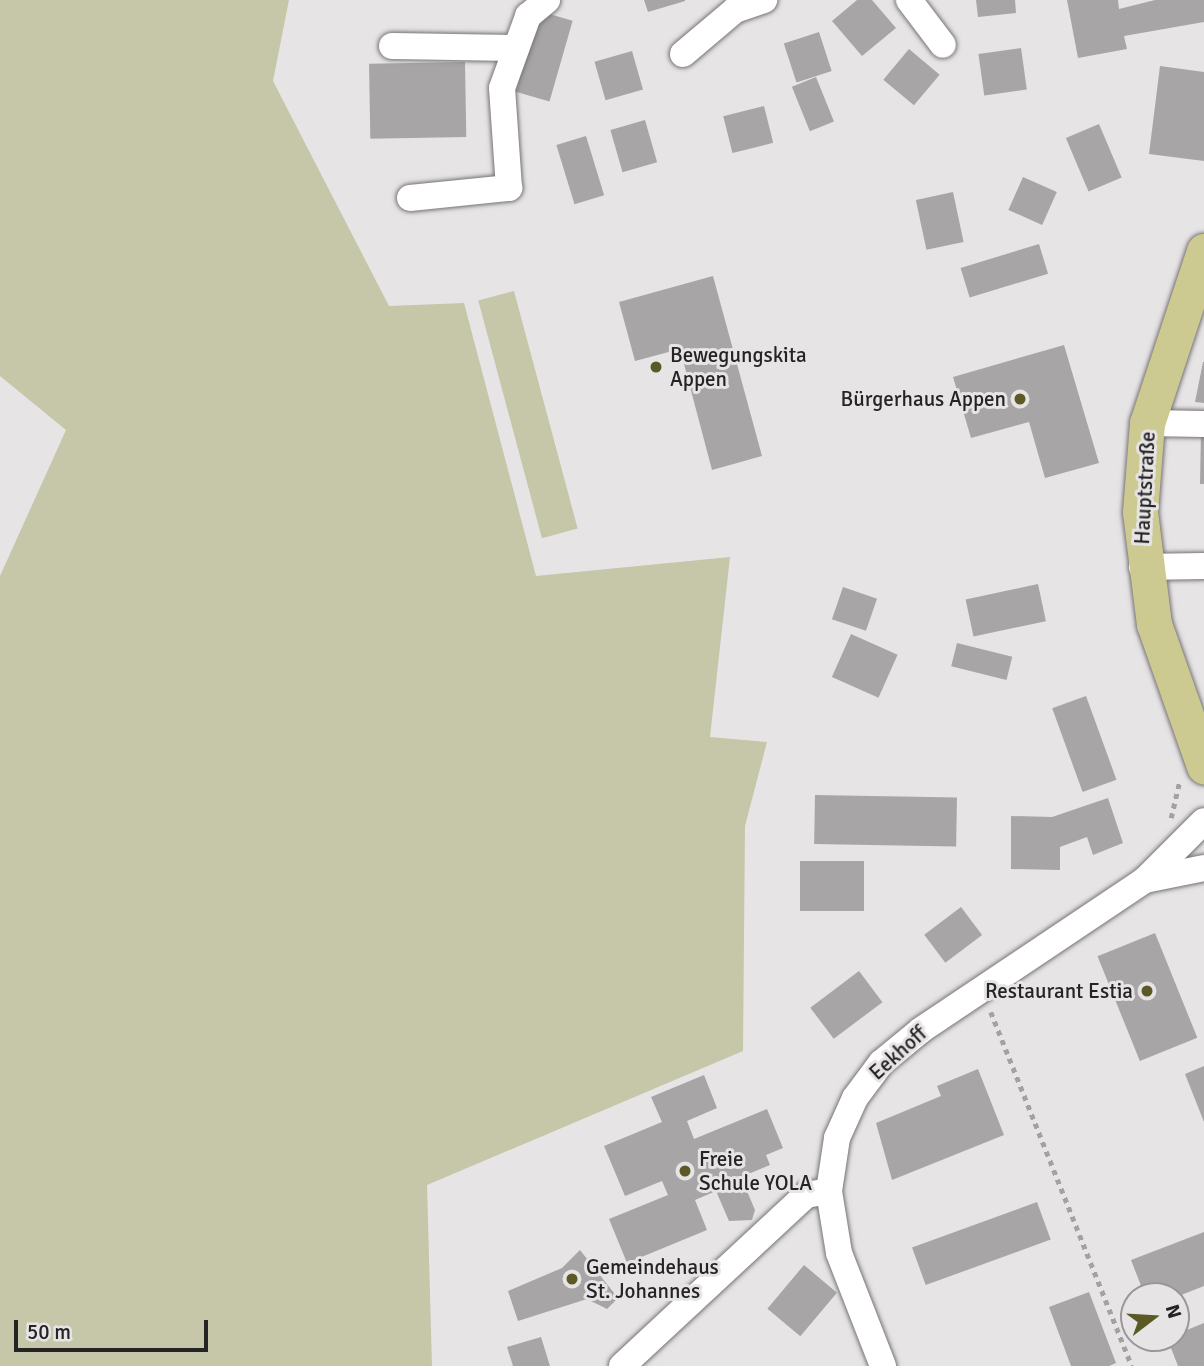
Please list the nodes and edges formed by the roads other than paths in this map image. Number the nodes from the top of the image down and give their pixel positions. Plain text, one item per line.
1 (547, 0) edge
2 (764, 0) edge
3 (909, 0) edge
4 (943, 45) dead end
5 (392, 46) dead end
6 (516, 48) junction
7 (684, 54) dead end
8 (410, 198) dead end
9 (1204, 251) edge
10 (1147, 423) junction
11 (1204, 424) edge
12 (1204, 566) edge
13 (1142, 567) junction
14 (1204, 766) edge
15 (1204, 821) edge
16 (1204, 868) edge
17 (1145, 880) junction
18 (829, 1191) junction
19 (622, 1366) edge
20 (883, 1366) edge

1 - 6 street
2 - 7 street
3 - 4 street
5 - 6 street
6 - 8 street
9 - 10 main road, Hauptstraße
10 - 11 street
10 - 13 main road, Hauptstraße
12 - 13 street
13 - 14 main road, Hauptstraße
15 - 17 street, Eekhoff
16 - 17 street, Eekhoff
17 - 18 street, Eekhoff
18 - 19 street
18 - 20 street, Eekhoff

